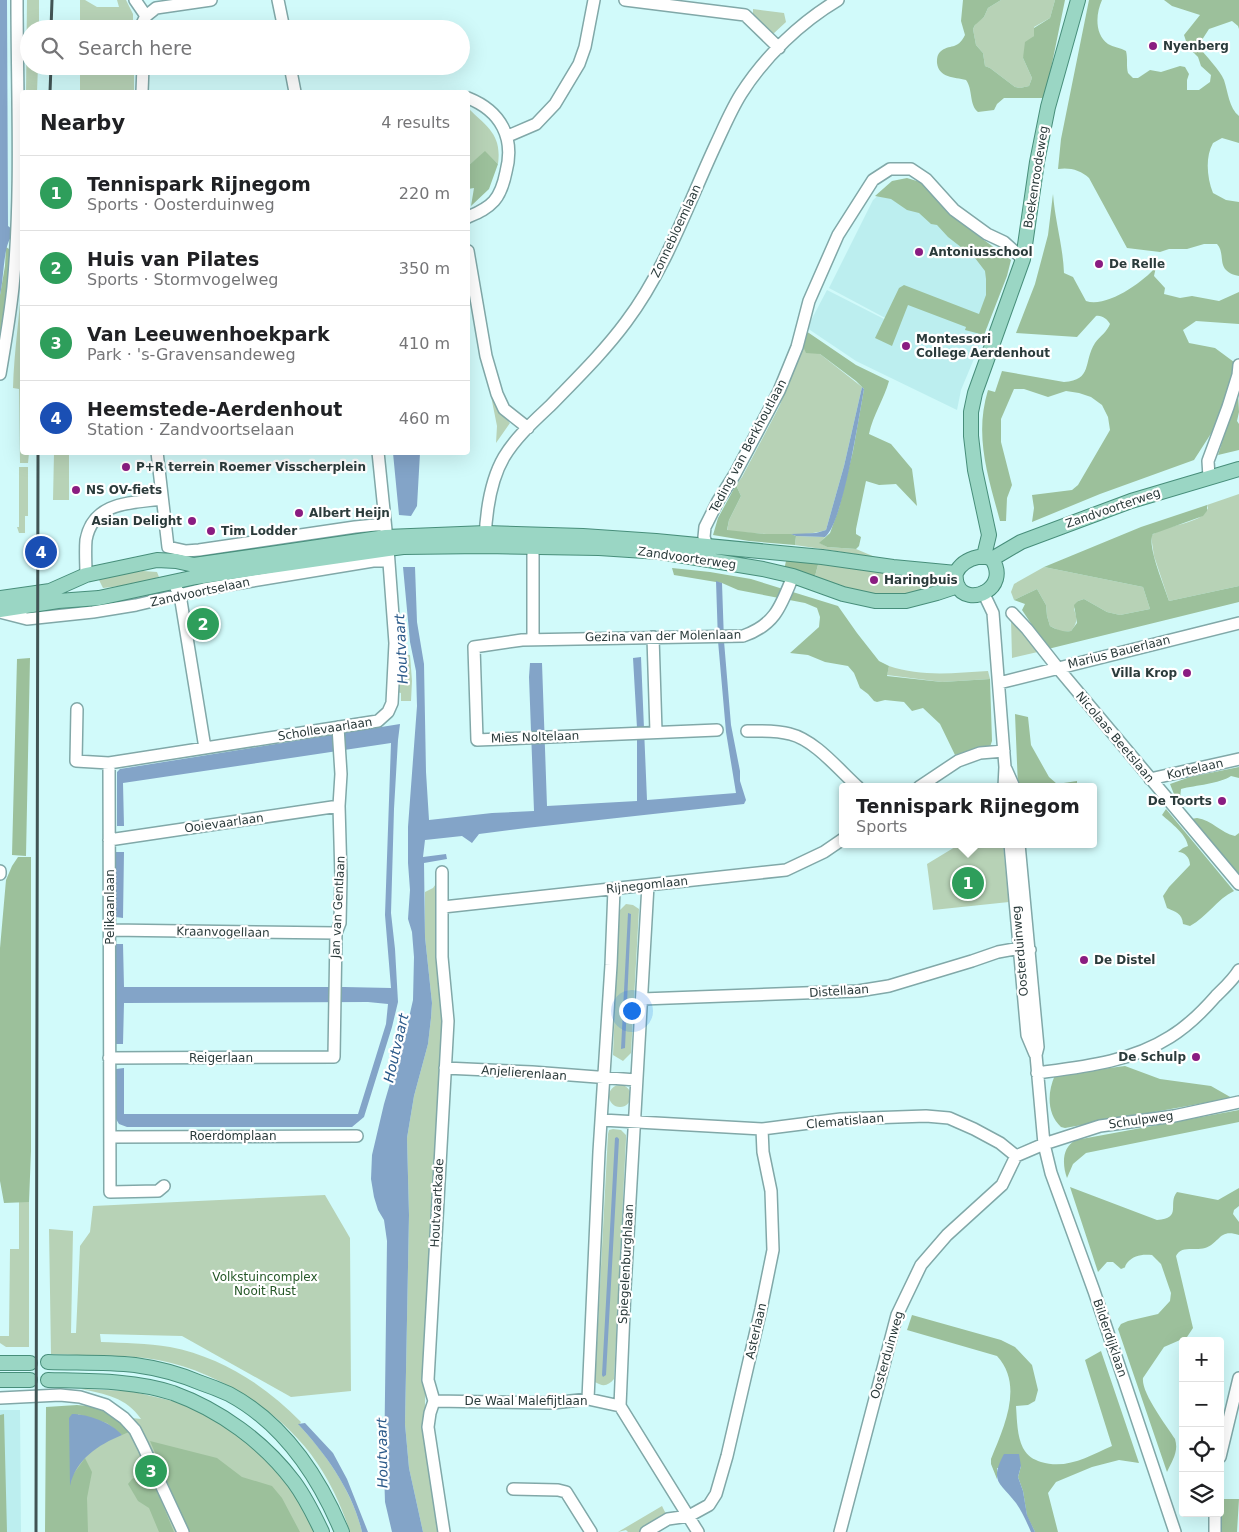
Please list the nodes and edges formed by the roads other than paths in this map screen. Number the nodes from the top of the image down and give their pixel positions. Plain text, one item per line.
1 (17, 0) edge
2 (135, 0) edge
3 (211, 0) edge
4 (278, 0) edge
5 (594, 0) edge
6 (625, 0) edge
7 (838, 0) edge
8 (1078, 0) edge
9 (146, 16) junction
10 (144, 20) edge
11 (282, 20) edge
12 (779, 48) junction
13 (143, 75) edge
14 (292, 75) edge
15 (142, 90) edge
16 (295, 90) edge
17 (470, 99) edge
18 (508, 136) junction
19 (470, 216) edge
20 (1026, 240) junction
21 (1004, 242) junction
22 (1023, 259) junction
23 (470, 263) edge
24 (1239, 365) edge
25 (0, 374) edge
26 (528, 428) junction
27 (157, 455) edge
28 (378, 455) edge
29 (1239, 469) edge
30 (1209, 477) junction
31 (162, 499) junction
32 (485, 539) junction
33 (409, 541) joint
34 (387, 543) junction
35 (533, 545) junction
36 (708, 546) junction
37 (988, 558) junction
38 (157, 560) junction
39 (712, 560) junction
40 (86, 576) junction
41 (957, 579) junction
42 (791, 580) junction
43 (173, 582) junction
44 (983, 592) junction
45 (180, 595) junction
46 (0, 598) edge
47 (99, 598) junction
48 (0, 611) edge
49 (1012, 613) dead end
50 (1239, 623) edge
51 (653, 637) junction
52 (533, 639) junction
53 (474, 647) joint
54 (1057, 667) junction
55 (999, 682) junction
56 (76, 709) dead end
57 (338, 730) junction
58 (718, 730) dead end
59 (747, 731) dead end
60 (651, 733) junction
61 (205, 748) junction
62 (1004, 751) junction
63 (1239, 760) edge
64 (109, 763) junction
65 (1005, 767) junction
66 (1150, 780) junction
67 (854, 783) edge
68 (925, 783) edge
69 (1004, 783) edge
70 (1012, 783) edge
71 (340, 806) junction
72 (109, 840) junction
73 (839, 842) edge
74 (1011, 848) edge
75 (1020, 848) edge
76 (442, 872) dead end
77 (1239, 884) edge
78 (648, 885) junction
79 (614, 889) junction
80 (443, 907) junction
81 (110, 930) junction
82 (336, 933) junction
83 (1025, 949) junction
84 (1239, 970) edge
85 (642, 999) junction
86 (334, 1057) joint
87 (110, 1058) junction
88 (445, 1068) junction
89 (1037, 1073) junction
90 (603, 1078) junction
91 (636, 1080) junction
92 (1239, 1102) edge
93 (602, 1120) junction
94 (634, 1122) junction
95 (762, 1129) junction
96 (357, 1136) dead end
97 (110, 1137) junction
98 (1044, 1144) junction
99 (1016, 1156) junction
100 (164, 1186) dead end
101 (48, 1362) dead end
102 (0, 1363) edge
103 (30, 1363) dead end
104 (1239, 1378) edge
105 (0, 1380) edge
106 (30, 1380) dead end
107 (48, 1380) dead end
108 (0, 1398) edge
109 (588, 1400) junction
110 (434, 1401) junction
111 (620, 1406) junction
112 (1224, 1440) edge
113 (513, 1489) dead end
114 (689, 1516) junction
115 (1215, 1517) edge
116 (183, 1532) edge
117 (322, 1532) edge
118 (342, 1532) edge
119 (444, 1532) edge
120 (591, 1532) edge
121 (646, 1532) edge
122 (698, 1532) edge
123 (840, 1532) edge
124 (1175, 1532) edge
125 (1215, 1532) edge

1 - 25 street
2 - 9 street
3 - 9 street
4 - 11 street
5 - 18 street
6 - 12 street
7 - 12 street, Zonnebloemlaan
8 - 20 main road, Boekenroodeweg
9 - 10 street
12 - 26 street, Zonnebloemlaan
13 - 15 street
14 - 16 street
17 - 18 street
18 - 19 street
20 - 21 street
20 - 22 main road, Boekenroodeweg
21 - 22 street, Teding van Berkhoutlaan
21 - 36 street, Teding van Berkhoutlaan
22 - 37 main road, Boekenroodeweg
23 - 26 street
24 - 30 street
26 - 32 street, Zonnebloemlaan
27 - 31 street
28 - 34 street, Schollevaarlaan
29 - 30 main road, Zandvoorterweg
30 - 37 main road, Zandvoorterweg
31 - 34 street, Zandvoortselaan
31 - 40 street
32 - 33 main road, Zandvoorterweg
32 - 35 main road, Zandvoorterweg
33 - 34 main road, Zandvoortselaan
34 - 38 main road, Zandvoortselaan
34 - 43 main road, Zandvoortselaan
34 - 45 street, Zandvoortselaan
34 - 57 street, Schollevaarlaan
35 - 36 main road, Zandvoorterweg
35 - 39 main road, Zandvoorterweg
35 - 52 street
36 - 39 street, Teding van Berkhoutlaan
36 - 41 main road, Zandvoorterweg
37 - 41 main road
37 - 44 main road
38 - 40 main road, Zandvoortselaan
38 - 43 main road
39 - 42 main road, Zandvoorterweg
40 - 46 main road, Zandvoortselaan
40 - 47 main road
41 - 42 main road, Zandvoorterweg
41 - 44 main road
42 - 51 street, Gezina van der Molenlaan
43 - 45 street
43 - 47 main road, Zandvoortselaan
44 - 55 street
45 - 48 street, Zandvoortselaan
45 - 61 street
47 - 48 main road, Zandvoortselaan
49 - 54 street, Nicolaas Beetslaan
50 - 54 street, Marius Bauerlaan
51 - 52 street, Gezina van der Molenlaan
51 - 60 street
52 - 53 street, Gezina van der Molenlaan
53 - 60 street, Mies Noltelaan
54 - 55 street, Marius Bauerlaan
54 - 66 street, Nicolaas Beetslaan
55 - 62 street
56 - 64 street
57 - 61 street, Schollevaarlaan
57 - 71 street, Jan van Gentlaan
58 - 60 street, Mies Noltelaan
59 - 67 street
61 - 64 street, Schollevaarlaan
62 - 65 street
62 - 68 street
63 - 66 street, Kortelaan
64 - 72 street, Pelikaanlaan
65 - 69 street
65 - 70 street
66 - 77 street, Nicolaas Beetslaan
71 - 72 street, Ooievaarlaan
71 - 82 street, Jan van Gentlaan
72 - 81 street, Pelikaanlaan
73 - 78 street, Rijnegomlaan
74 - 83 street, Oosterduinweg
75 - 83 street, Oosterduinweg
76 - 80 street, Houtvaartkade
78 - 79 street, Rijnegomlaan
78 - 85 street
79 - 80 street, Rijnegomlaan
79 - 90 street
80 - 88 street, Houtvaartkade
81 - 82 street, Kraanvogellaan
81 - 87 street, Pelikaanlaan
82 - 86 street, Jan van Gentlaan
83 - 85 street, Distellaan
83 - 89 street, Oosterduinweg
84 - 89 street
85 - 91 street
86 - 87 street, Reigerlaan
87 - 97 street, Pelikaanlaan
88 - 90 street, Anjelierenlaan
88 - 110 street, Houtvaartkade
89 - 98 street, Oosterduinweg
90 - 91 street, Anjelierenlaan
90 - 93 street
91 - 94 street, Spiegelenburghlaan
92 - 98 street, Schulpweg
93 - 94 street, Clematislaan
93 - 109 street
94 - 95 street, Clematislaan
94 - 111 street, Spiegelenburghlaan
95 - 99 street, Clematislaan
95 - 114 street, Asterlaan
96 - 97 street, Roerdomplaan
97 - 100 street, Pelikaanlaan
98 - 99 street
98 - 124 street, Bilderdijklaan
99 - 123 street, Oosterduinweg
101 - 118 main road
102 - 103 main road
104 - 112 street
105 - 106 main road
107 - 117 main road
108 - 116 street
109 - 110 street, De Waal Malefijtlaan
109 - 111 street, De Waal Malefijtlaan
110 - 119 street, Houtvaartkade
111 - 114 street
113 - 120 street
114 - 121 street, Asterlaan
114 - 122 street
115 - 125 street

